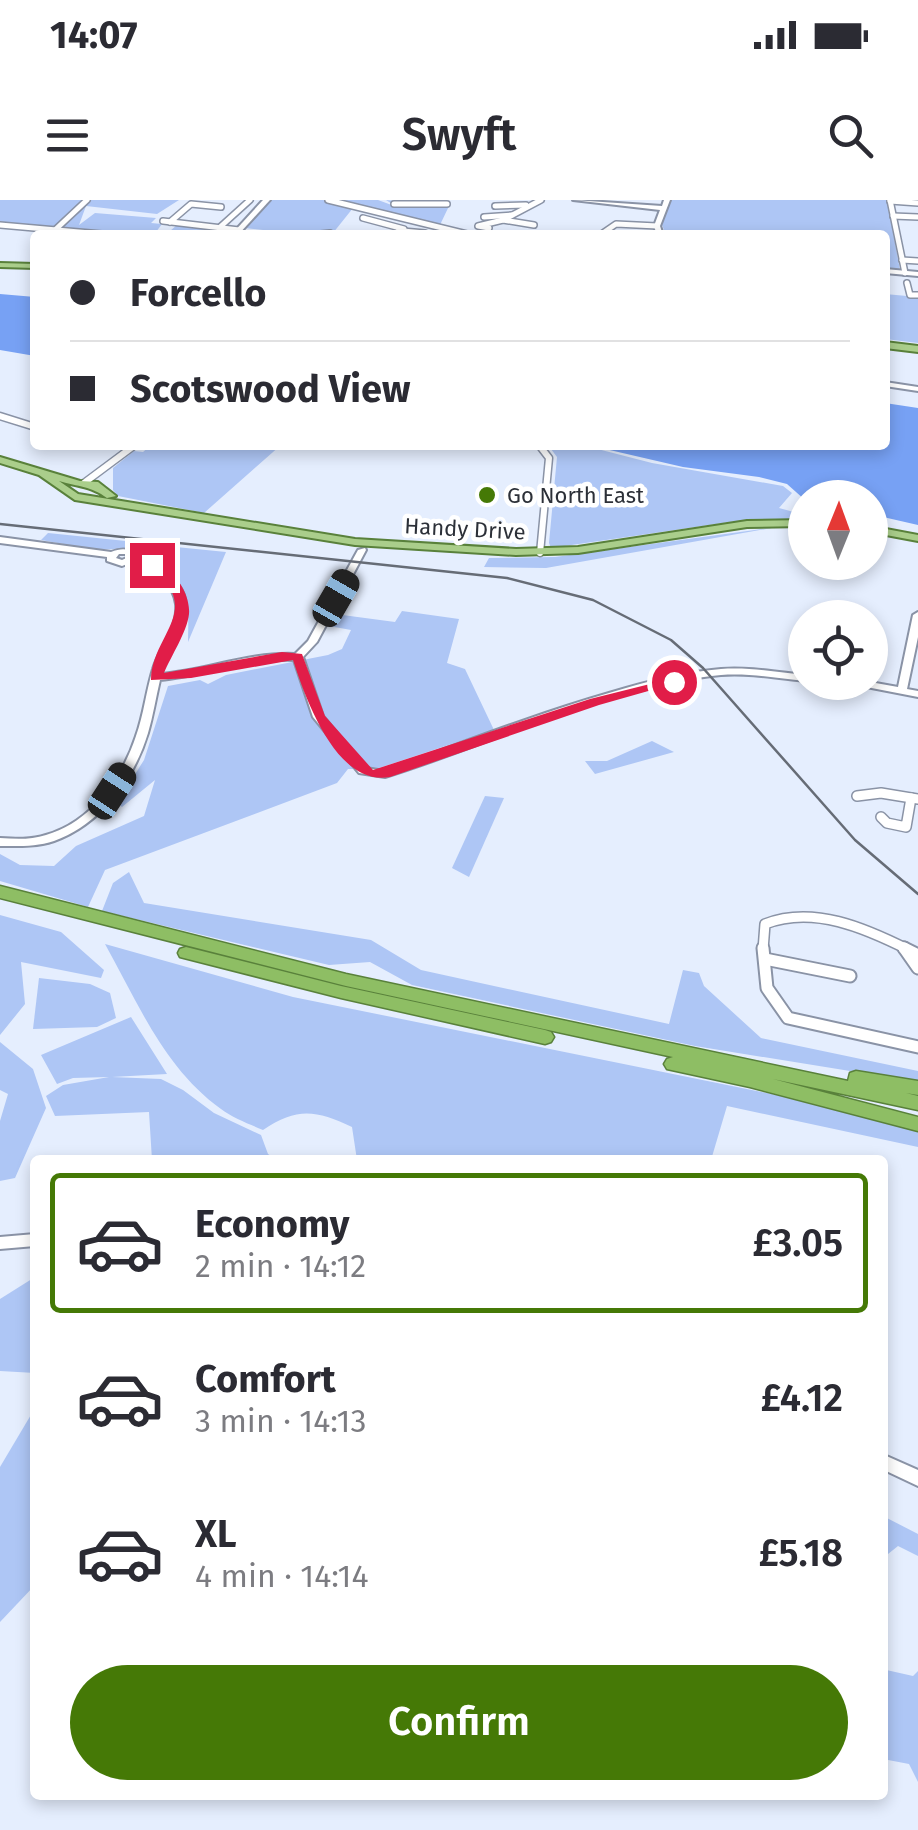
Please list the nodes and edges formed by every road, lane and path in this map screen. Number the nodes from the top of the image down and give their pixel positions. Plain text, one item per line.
1 (87, 200) edge
2 (250, 200) edge
3 (267, 200) edge
4 (328, 200) edge
5 (541, 200) edge
6 (576, 200) edge
7 (667, 200) edge
8 (890, 201) edge
9 (906, 202) edge
10 (918, 203) edge
11 (393, 204) edge
12 (446, 204) dead end
13 (222, 206) junction
14 (494, 206) dead end
15 (528, 206) junction
16 (234, 207) dead end
17 (664, 208) junction
18 (515, 212) junction
19 (538, 212) dead end
20 (233, 215) junction
21 (893, 216) junction
22 (250, 217) junction
23 (484, 217) dead end
24 (910, 217) junction
25 (918, 217) edge
26 (364, 218) dead end
27 (503, 220) junction
28 (630, 222) junction
29 (0, 225) edge
30 (534, 225) dead end
31 (657, 226) junction
32 (219, 228) junction
33 (489, 228) dead end
34 (55, 230) joint
35 (202, 230) edge
36 (226, 230) edge
37 (239, 230) edge
38 (403, 230) edge
39 (451, 230) edge
40 (606, 230) edge
41 (627, 230) edge
42 (658, 230) edge
43 (902, 260) junction
44 (918, 261) edge
45 (0, 264) edge
46 (30, 264) edge
47 (890, 271) edge
48 (904, 272) junction
49 (918, 274) edge
50 (908, 282) dead end
51 (914, 295) edge
52 (890, 344) edge
53 (918, 347) edge
54 (890, 385) edge
55 (918, 389) edge
56 (0, 416) edge
57 (30, 426) edge
58 (130, 450) edge
59 (543, 450) edge
60 (0, 460) edge
61 (106, 469) junction
62 (78, 486) junction
63 (96, 491) junction
64 (788, 524) edge
65 (888, 532) edge
66 (918, 538) edge
67 (0, 540) edge
68 (362, 550) dead end
69 (540, 552) junction
70 (918, 615) edge
71 (298, 657) junction
72 (156, 677) junction
73 (788, 677) edge
74 (888, 688) edge
75 (902, 690) junction
76 (918, 694) edge
77 (857, 796) dead end
78 (914, 799) edge
79 (881, 818) dead end
80 (0, 842) edge
81 (0, 892) edge
82 (0, 904) edge
83 (903, 948) junction
84 (918, 955) edge
85 (765, 958) junction
86 (918, 968) edge
87 (850, 976) dead end
88 (918, 1047) edge
89 (724, 1068) junction
90 (918, 1088) edge
91 (918, 1102) edge
92 (918, 1113) edge
93 (918, 1124) edge
94 (30, 1240) edge
95 (0, 1243) edge
96 (888, 1464) edge
97 (918, 1478) edge

1 - 34 street
2 - 20 street
3 - 22 main road
4 - 39 street
5 - 15 street
6 - 17 street
7 - 17 street
8 - 9 street
8 - 21 street
9 - 10 street
9 - 24 street
11 - 12 street
13 - 16 street
13 - 35 street
13 - 35 street
14 - 15 street
15 - 18 street
17 - 31 street
18 - 19 street
18 - 23 street
18 - 27 street
20 - 22 street
20 - 32 street
21 - 24 street
21 - 43 street
22 - 37 main road
24 - 25 street
26 - 38 street
27 - 30 street
27 - 33 street
28 - 31 street
28 - 40 street
28 - 41 street
29 - 34 street
31 - 42 street
32 - 35 street
32 - 36 street
43 - 44 street
43 - 48 street
45 - 46 main road
47 - 48 street
48 - 49 street
50 - 51 street
52 - 53 main road
54 - 55 street
56 - 57 street
58 - 61 street
59 - 69 street
60 - 62 main road
61 - 62 street
61 - 63 street
62 - 63 main road
62 - 63 main road
63 - 69 main road, Handy Drive
64 - 69 main road, Handy Drive
65 - 66 main road
67 - 72 street
68 - 71 street
70 - 75 street
71 - 72 street
71 - 73 street
72 - 80 street
74 - 75 street
75 - 76 street
77 - 78 street
78 - 79 street
81 - 89 highway
82 - 89 highway
83 - 84 street
83 - 85 street
83 - 86 street
85 - 87 street
85 - 88 street
89 - 90 highway
89 - 91 highway
89 - 92 highway
89 - 93 highway
94 - 95 street
96 - 97 street

